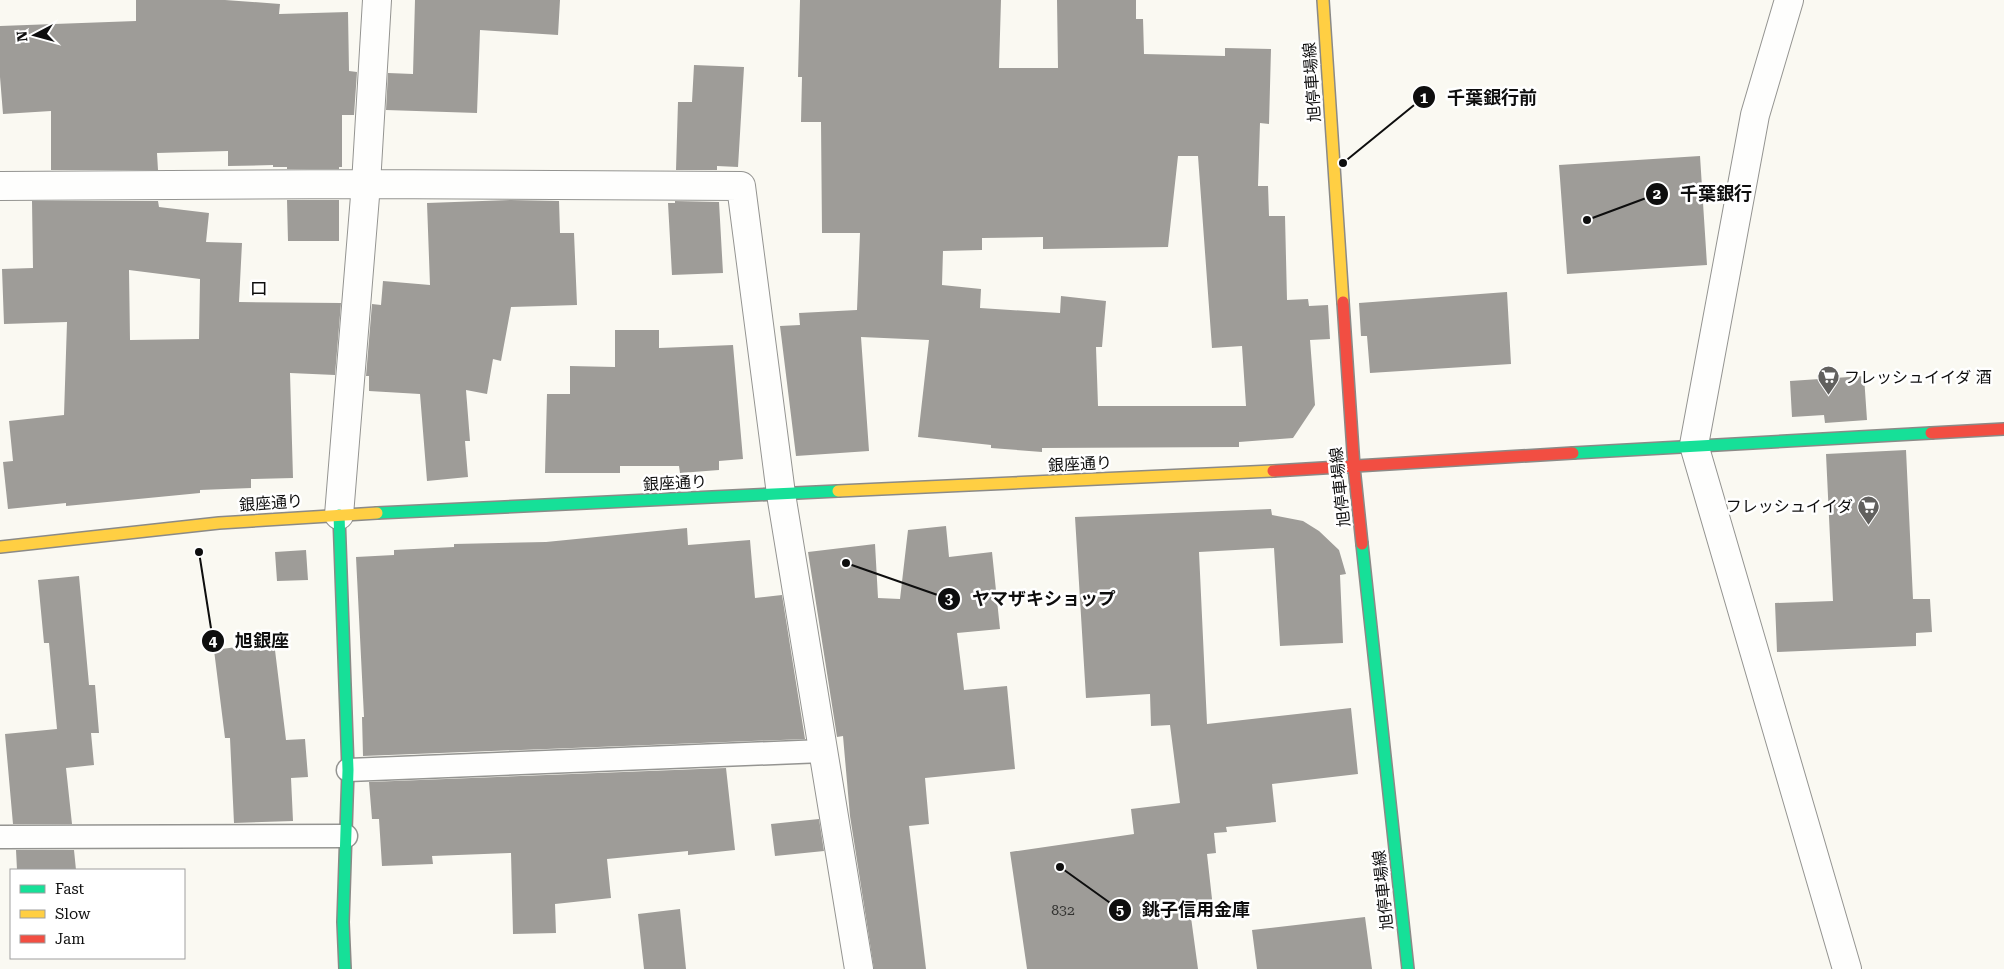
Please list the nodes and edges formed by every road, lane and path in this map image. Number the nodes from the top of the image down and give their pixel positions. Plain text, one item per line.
1 (378, 0) edge
2 (1323, 0) edge
3 (1789, 0) edge
4 (366, 184) junction
5 (0, 186) edge
6 (2004, 428) edge
7 (1694, 445) junction
8 (1354, 467) junction
9 (781, 494) junction
10 (339, 515) junction
11 (0, 547) edge
12 (823, 751) junction
13 (348, 770) junction
14 (346, 836) junction
15 (0, 837) edge
16 (346, 969) edge
17 (859, 969) edge
18 (1408, 969) edge
19 (1847, 969) edge

1 - 4 street
2 - 8 street, 旭停車場線
3 - 7 street
4 - 5 street
4 - 9 street
4 - 10 street
6 - 7 street, 銀座通り
7 - 8 street, 銀座通り
7 - 19 street
8 - 9 street, 銀座通り
8 - 18 street, 旭停車場線
9 - 10 street, 銀座通り
9 - 12 street
10 - 11 street, 銀座通り
10 - 13 street
12 - 13 lane
12 - 17 street
13 - 14 street
14 - 15 lane
14 - 16 street

